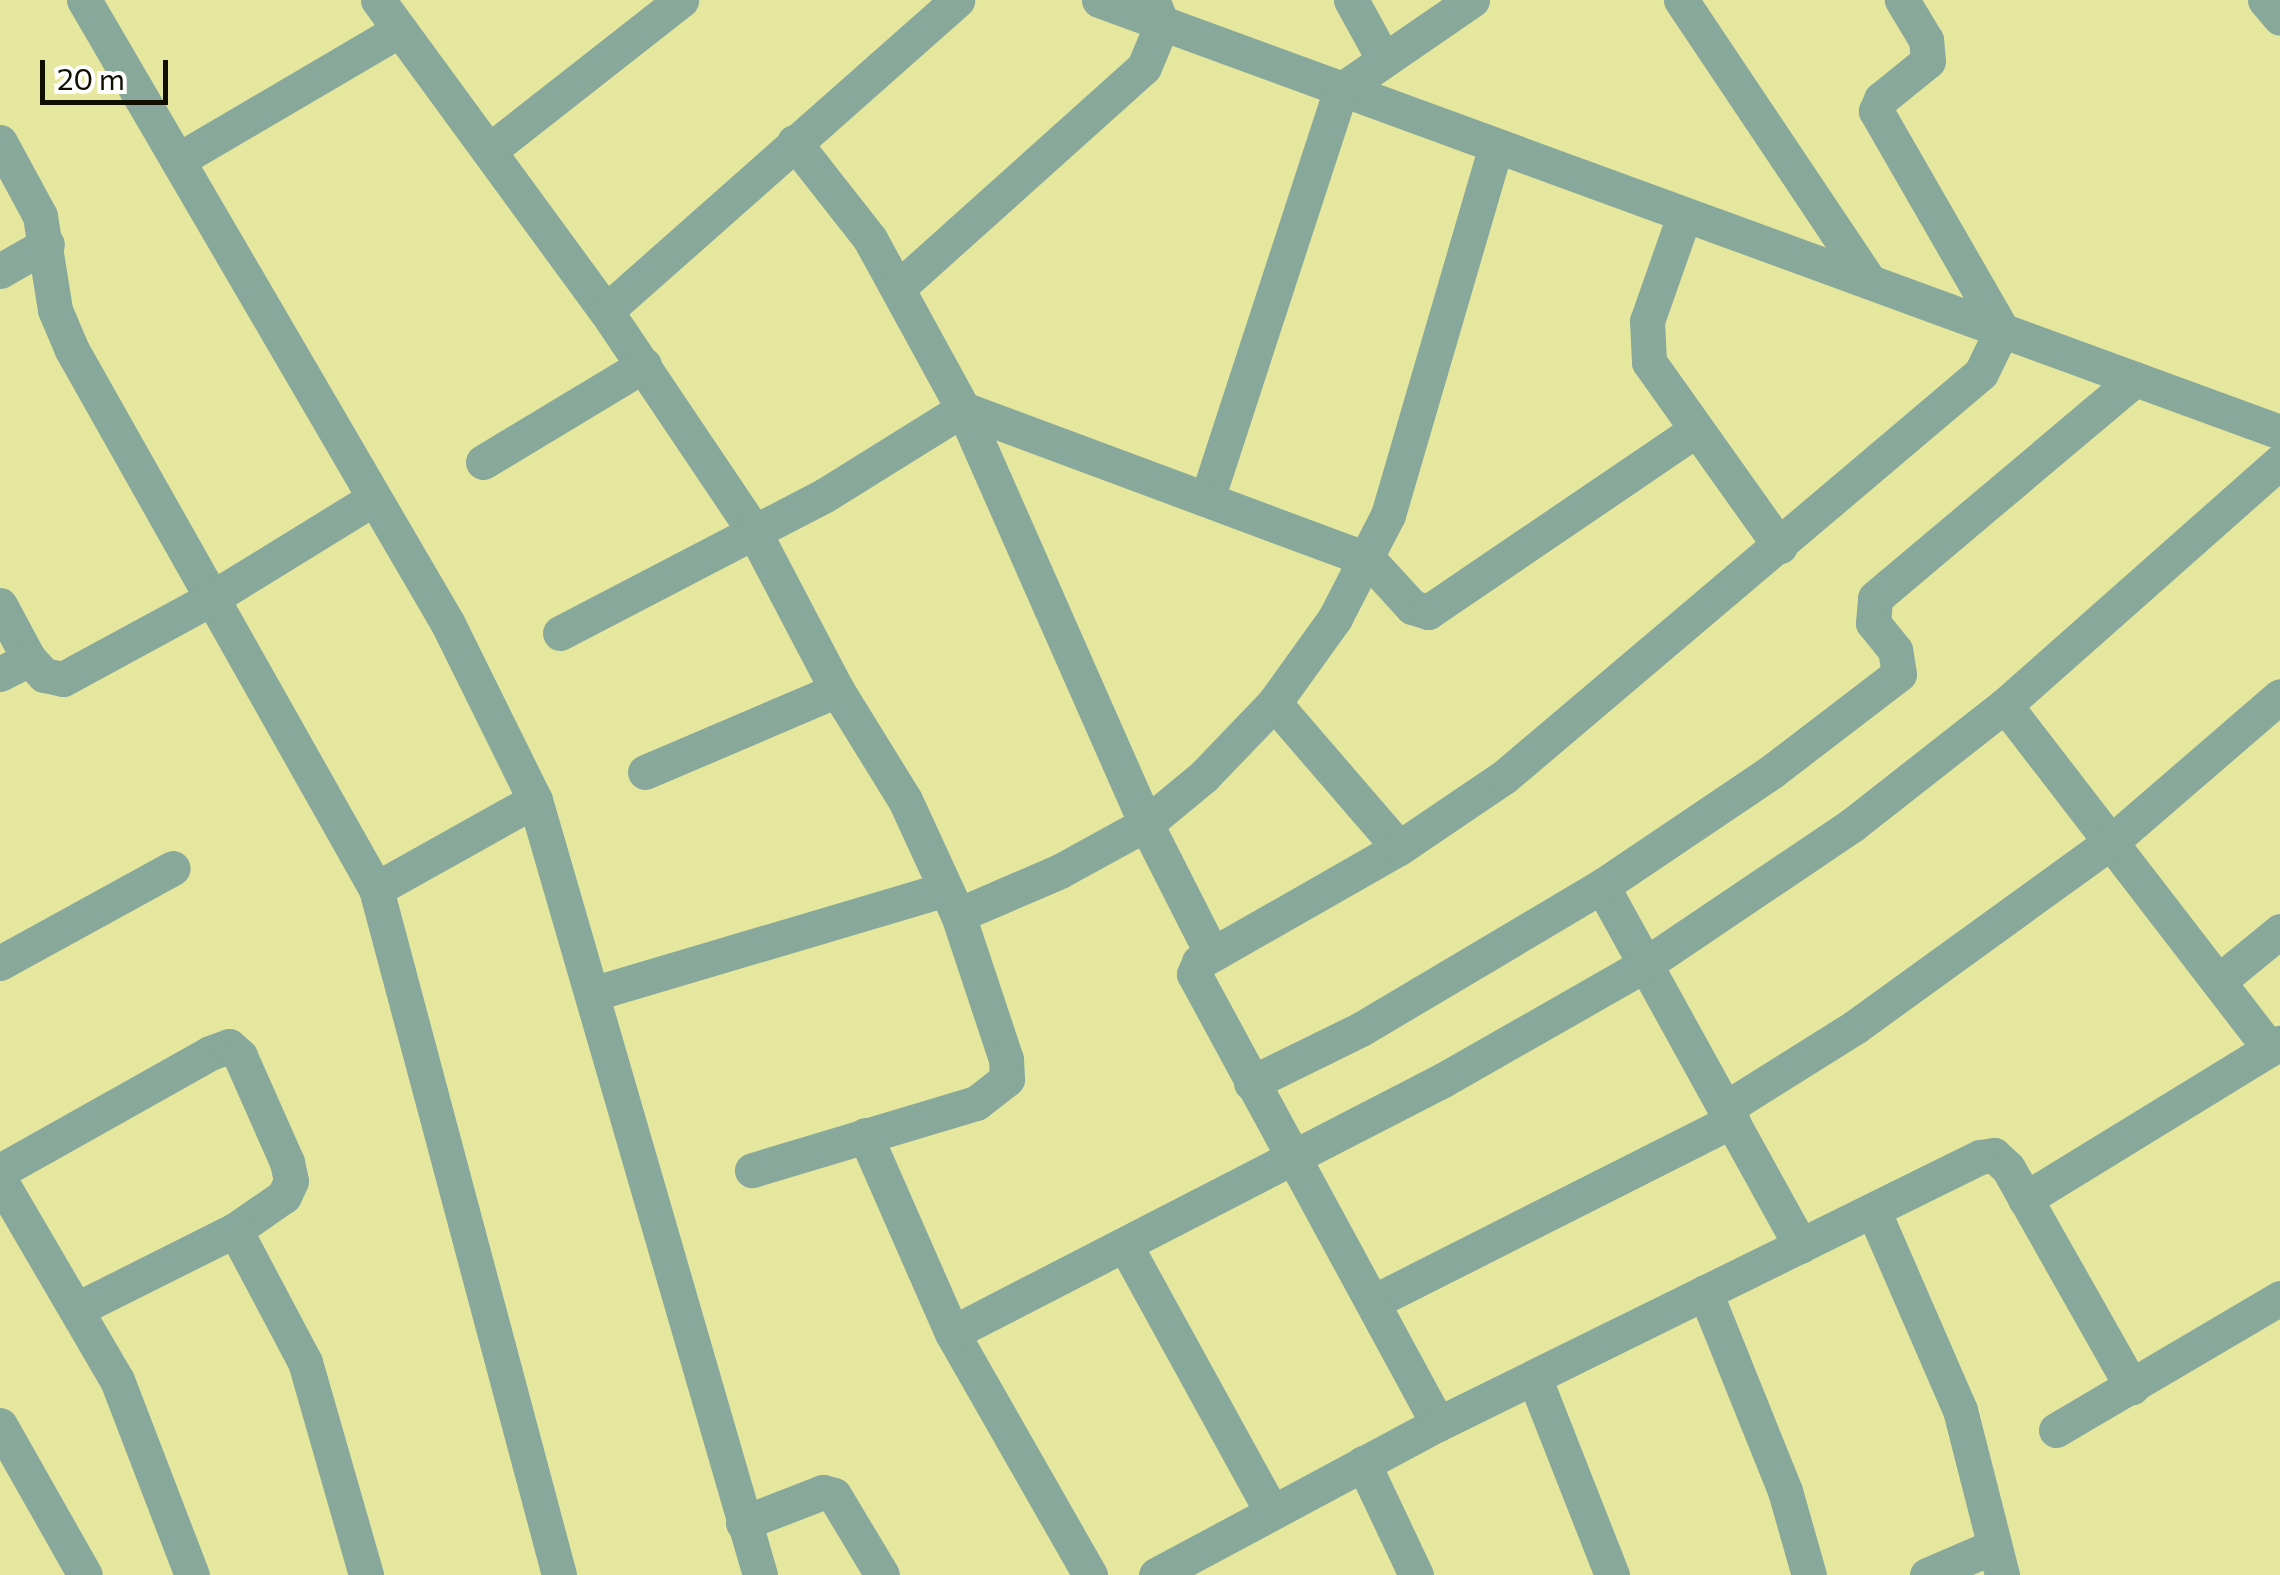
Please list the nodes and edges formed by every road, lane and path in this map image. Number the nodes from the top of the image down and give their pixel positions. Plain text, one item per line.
1 (84, 0) edge
2 (378, 0) edge
3 (681, 0) edge
4 (957, 0) edge
5 (1099, 0) edge
6 (1352, 0) edge
7 (1472, 0) edge
8 (1682, 0) edge
9 (1902, 0) edge
10 (2265, 0) edge
11 (1157, 12) edge
12 (2280, 18) edge
13 (400, 30) junction
14 (1384, 60) junction
15 (1341, 90) junction
16 (0, 142) edge
17 (794, 142) junction
18 (1495, 148) junction
19 (490, 150) junction
20 (178, 160) junction
21 (1684, 216) junction
22 (47, 244) junction
23 (0, 271) edge
24 (1870, 282) junction
25 (899, 286) junction
26 (606, 311) junction
27 (2002, 330) junction
28 (644, 366) junction
29 (2135, 379) junction
30 (962, 409) junction
31 (1696, 430) junction
32 (2280, 432) edge
33 (483, 462) dead end
34 (2280, 462) edge
35 (373, 498) junction
36 (1207, 499) junction
37 (752, 528) junction
38 (1780, 546) junction
39 (1368, 560) junction
40 (212, 598) junction
41 (0, 606) edge
42 (560, 633) dead end
43 (15, 666) edge
44 (837, 690) junction
45 (2280, 696) edge
46 (1274, 703) junction
47 (2005, 705) junction
48 (645, 772) dead end
49 (535, 800) junction
50 (1146, 824) junction
51 (2112, 842) junction
52 (1399, 848) junction
53 (173, 868) dead end
54 (1602, 886) junction
55 (376, 888) junction
56 (952, 902) junction
57 (2280, 931) edge
58 (1212, 954) junction
59 (0, 963) edge
60 (1646, 964) junction
61 (2219, 982) junction
62 (595, 994) junction
63 (2275, 1046) edge
64 (1252, 1083) junction
65 (1730, 1114) junction
66 (865, 1135) junction
67 (1294, 1158) junction
68 (752, 1170) dead end
69 (0, 1171) edge
70 (0, 1180) edge
71 (2025, 1198) junction
72 (1873, 1210) junction
73 (235, 1230) junction
74 (1125, 1245) junction
75 (1801, 1246) junction
76 (1705, 1292) junction
77 (2280, 1298) edge
78 (1373, 1302) junction
79 (79, 1308) junction
80 (952, 1333) junction
81 (1534, 1377) junction
82 (2132, 1388) junction
83 (1438, 1424) junction
84 (0, 1425) edge
85 (2056, 1430) dead end
86 (1362, 1463) junction
87 (1272, 1512) junction
88 (743, 1522) junction
89 (1996, 1562) edge
90 (1205, 1563) edge
91 (84, 1575) edge
92 (192, 1575) edge
93 (366, 1575) edge
94 (558, 1575) edge
95 (760, 1575) edge
96 (882, 1575) edge
97 (1090, 1575) edge
98 (1156, 1575) edge
99 (1416, 1575) edge
100 (1612, 1575) edge
101 (1809, 1575) edge
102 (1927, 1575) edge

1 - 20 street
2 - 13 street
3 - 19 street
4 - 17 street
5 - 11 street
6 - 14 street
7 - 14 street
8 - 24 street
9 - 27 street
10 - 12 street
11 - 15 street
11 - 25 street
13 - 19 street
13 - 20 street
14 - 15 street
15 - 18 street
15 - 36 street
16 - 22 street
17 - 25 street
17 - 26 street
18 - 21 street
18 - 39 street
19 - 26 street
20 - 35 street
21 - 24 street
21 - 31 street
22 - 23 street
22 - 40 street
24 - 27 street
25 - 30 street
26 - 28 street
27 - 29 street
27 - 38 street
28 - 33 street
28 - 37 street
29 - 32 street
29 - 54 street
30 - 36 street
30 - 37 street
30 - 50 street
31 - 38 street
31 - 39 street
34 - 47 street
35 - 40 street
35 - 49 street
36 - 39 street
37 - 42 street
37 - 44 street
38 - 52 street
39 - 46 street
40 - 43 street
40 - 55 street
41 - 43 street
44 - 48 street
44 - 56 street
45 - 51 street
46 - 50 street
46 - 52 street
47 - 51 street
47 - 60 street
49 - 55 street
49 - 62 street
50 - 56 street
50 - 58 street
51 - 61 street
51 - 65 street
52 - 58 street
53 - 59 street
54 - 60 street
54 - 64 street
55 - 94 street
56 - 62 street
56 - 66 street
57 - 61 street
58 - 64 street
60 - 65 street
60 - 67 street
61 - 63 street
62 - 88 street
63 - 71 street
64 - 67 street
65 - 75 street
65 - 78 street
66 - 68 street
66 - 80 street
67 - 74 street
67 - 78 street
69 - 73 street
70 - 79 street
71 - 72 street
71 - 82 street
72 - 75 street
72 - 89 street
73 - 79 street
73 - 93 street
74 - 80 street
74 - 87 street
75 - 76 street
76 - 81 street
76 - 101 street
77 - 82 street
78 - 83 street
79 - 92 street
80 - 97 street
81 - 83 street
81 - 100 street
82 - 85 street
83 - 86 street
84 - 91 street
86 - 87 street
86 - 99 street
87 - 90 street
88 - 95 street
88 - 96 street
89 - 102 street
90 - 98 street

